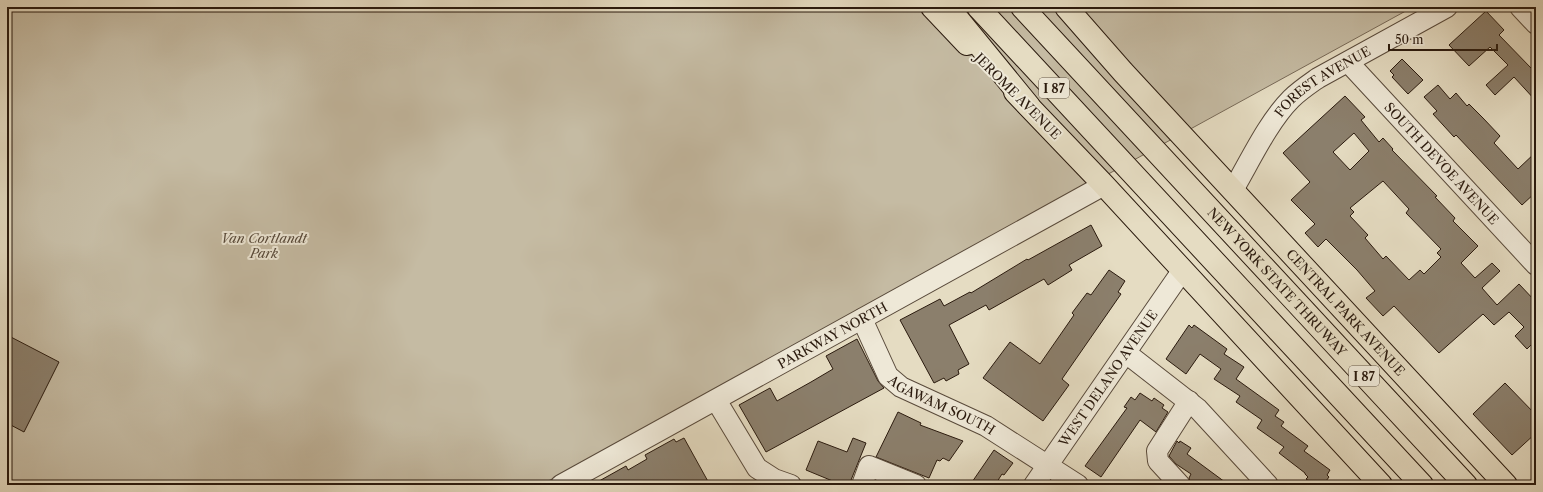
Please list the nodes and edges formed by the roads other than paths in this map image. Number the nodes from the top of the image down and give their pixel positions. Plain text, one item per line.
1 (932, 7) edge
2 (948, 7) edge
3 (978, 7) edge
4 (1022, 7) edge
5 (1040, 7) edge
6 (1066, 7) edge
7 (1446, 7) edge
8 (1520, 7) edge
9 (1536, 24) edge
10 (1348, 62) junction
11 (1088, 79) junction
12 (1029, 106) junction
13 (1104, 185) junction
14 (1233, 190) junction
15 (1536, 266) edge
16 (1182, 271) junction
17 (862, 319) junction
18 (1126, 353) junction
19 (716, 400) junction
20 (1188, 401) junction
21 (1048, 465) junction
22 (574, 482) edge
23 (791, 485) edge
24 (862, 485) edge
25 (916, 485) edge
26 (1034, 485) edge
27 (1078, 485) edge
28 (1180, 485) edge
29 (1268, 485) edge
30 (1381, 485) edge
31 (1422, 485) edge
32 (1466, 485) edge
33 (1506, 485) edge

1 - 12 main road, JEROME AVENUE
2 - 12 main road
3 - 31 main road, I 87
4 - 11 main road, I 87
5 - 11 main road
6 - 14 main road, CENTRAL PARK AVENUE
7 - 10 street, FOREST AVENUE
8 - 9 street
10 - 14 street, FOREST AVENUE
10 - 15 street, SOUTH DEVOE AVENUE
11 - 32 main road, NEW YORK STATE THRUWAY / I 87
12 - 13 main road, JEROME AVENUE
13 - 16 main road
13 - 17 street, PARKWAY NORTH
14 - 33 main road, CENTRAL PARK AVENUE
16 - 18 street, WEST DELANO AVENUE
16 - 30 main road
17 - 19 street, PARKWAY NORTH
17 - 21 street, AGAWAM SOUTH
18 - 20 street
18 - 21 street, WEST DELANO AVENUE
19 - 22 street, PARKWAY NORTH
19 - 23 street
20 - 28 street
20 - 29 street
21 - 26 street, WEST DELANO AVENUE
21 - 27 street, AGAWAM SOUTH
24 - 25 street

